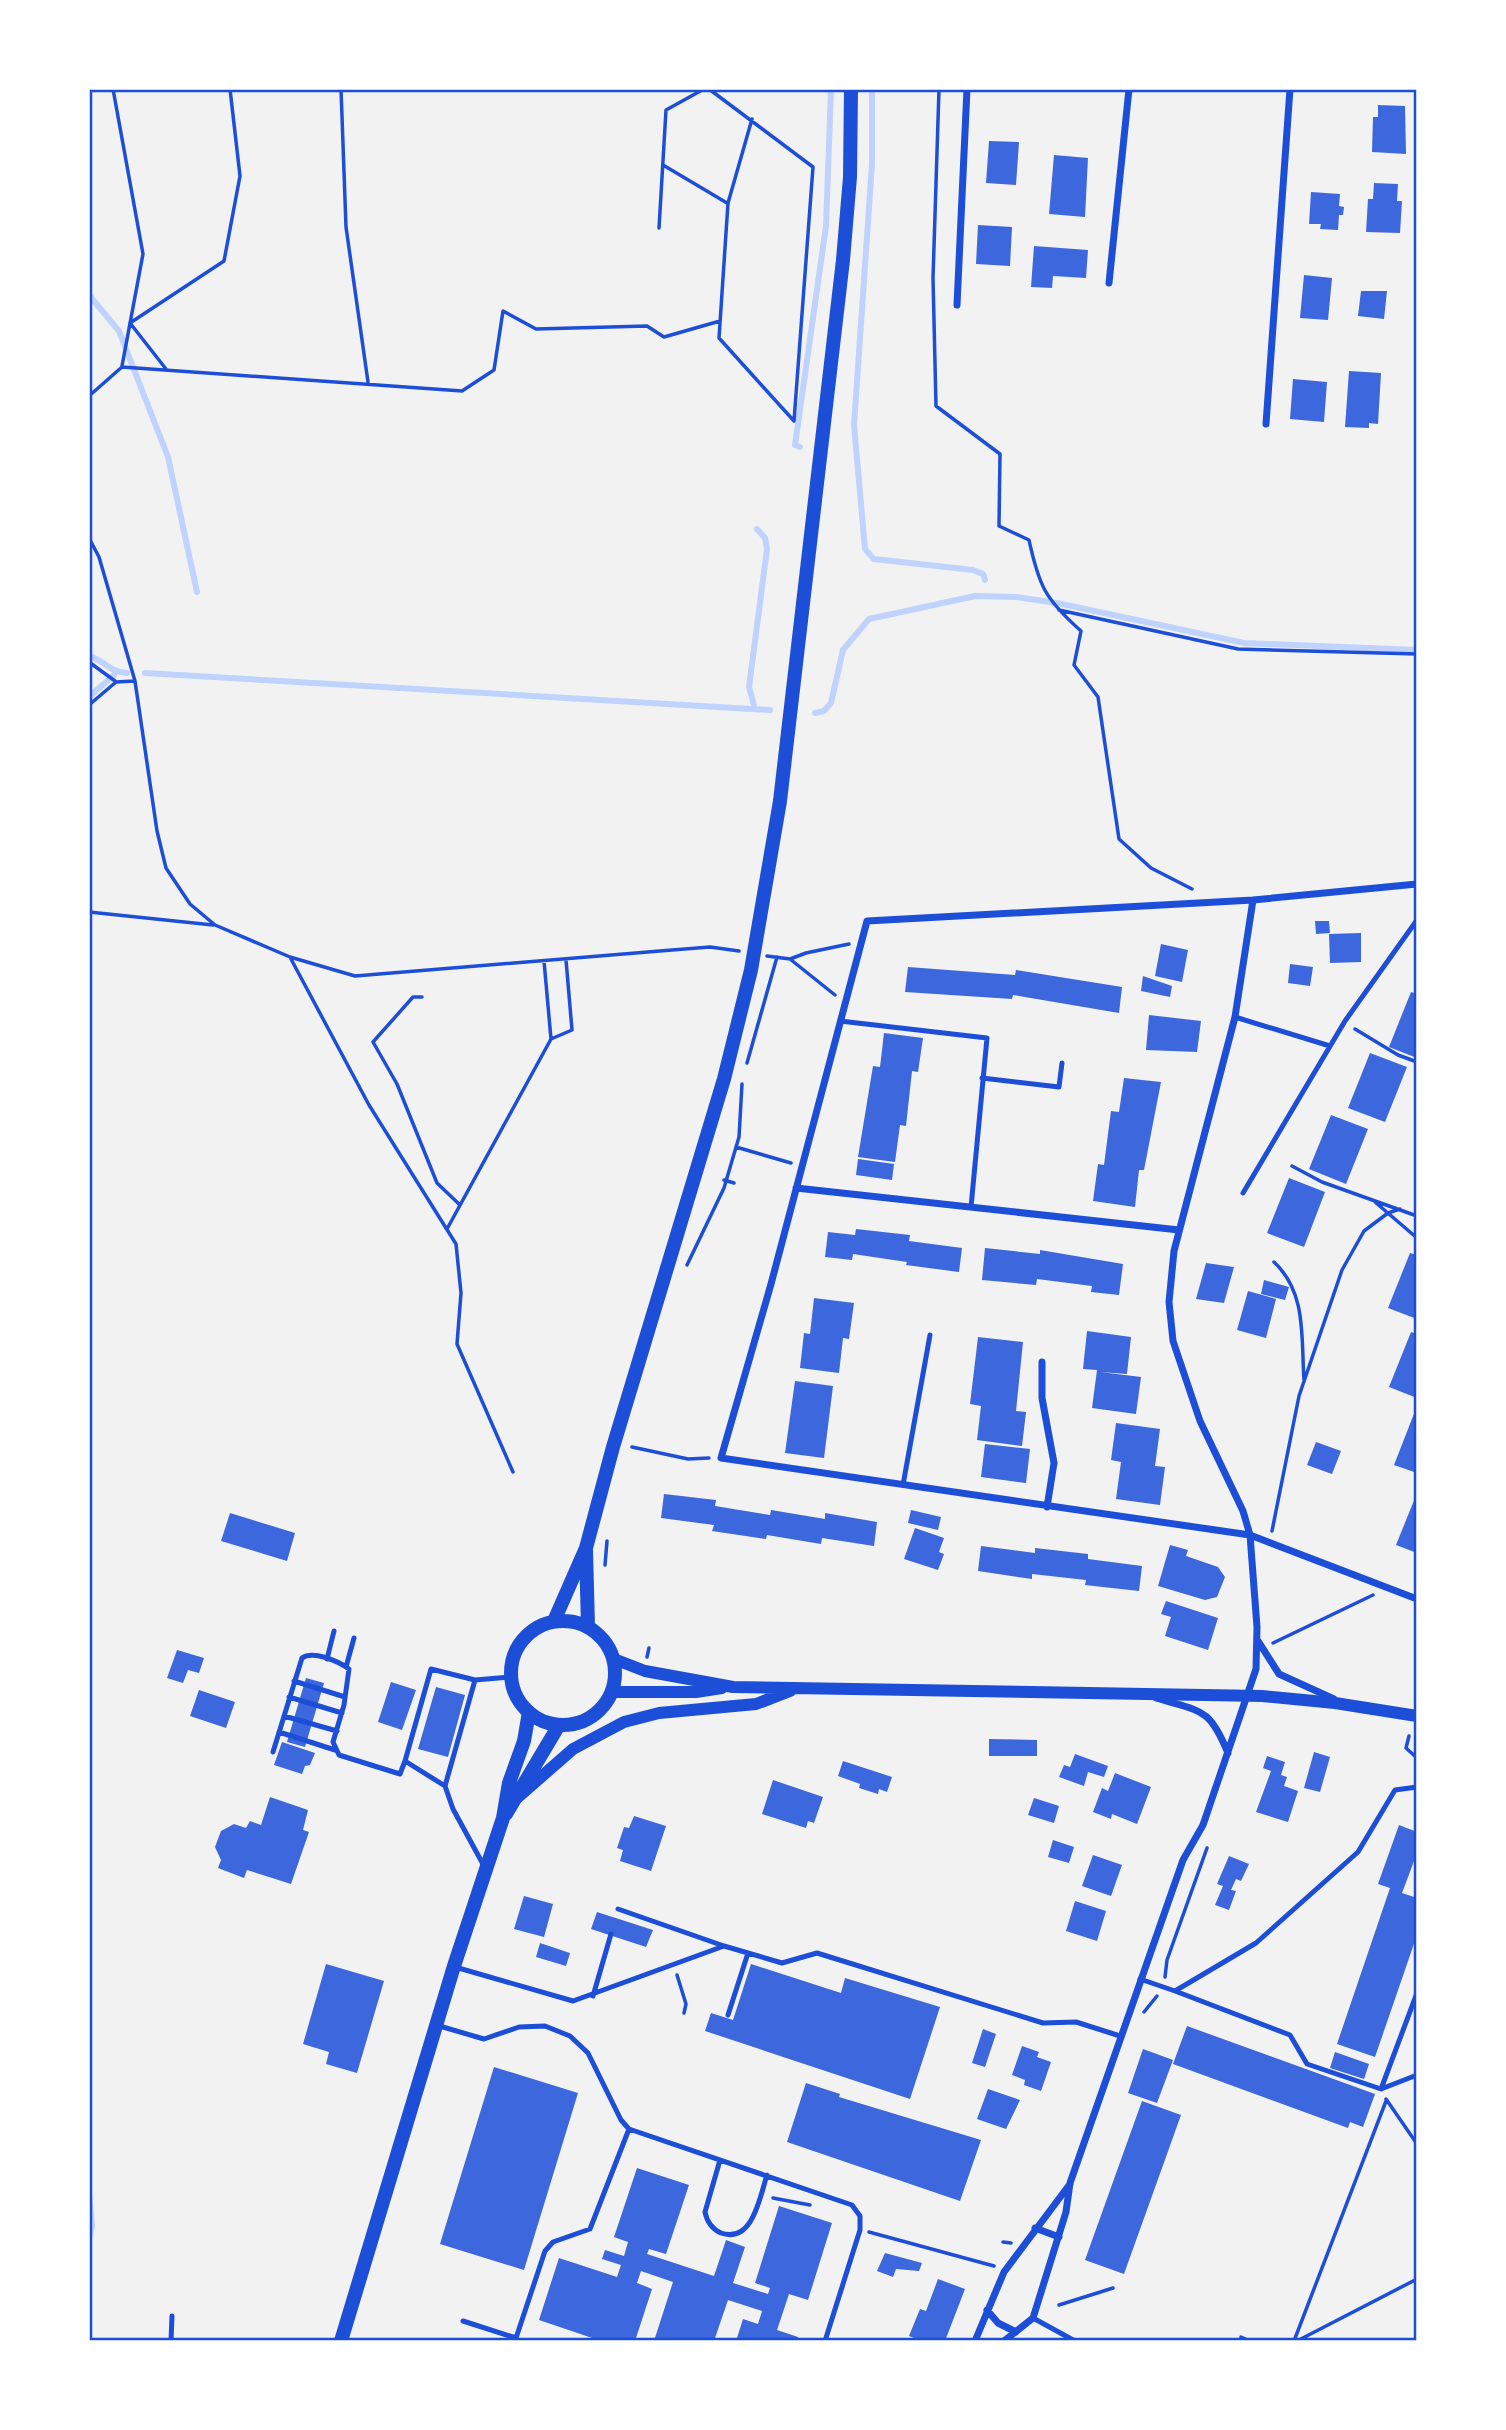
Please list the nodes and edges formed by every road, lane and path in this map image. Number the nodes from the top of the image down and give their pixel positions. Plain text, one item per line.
1 (113, 89) edge
2 (230, 89) edge
3 (341, 89) edge
4 (707, 89) edge
5 (851, 89) edge
6 (939, 89) edge
7 (967, 89) edge
8 (1129, 89) edge
9 (1290, 89) edge
10 (751, 119) junction
11 (663, 165) junction
12 (727, 203) junction
13 (659, 229) dead end
14 (1109, 283) dead end
15 (957, 305) dead end
16 (720, 321) junction
17 (130, 323) junction
18 (122, 367) junction
19 (167, 369) junction
20 (368, 382) junction
21 (89, 396) edge
22 (1266, 424) dead end
23 (89, 537) edge
24 (1057, 610) junction
25 (1417, 654) edge
26 (89, 662) edge
27 (135, 681) junction
28 (116, 682) junction
29 (89, 705) edge
30 (1417, 884) edge
31 (1253, 900) junction
32 (1219, 903) junction
33 (89, 912) edge
34 (1417, 920) edge
35 (215, 925) junction
36 (861, 943) junction
37 (656, 953) dead end
38 (290, 957) junction
39 (777, 957) dead end
40 (790, 959) dead end
41 (566, 960) junction
42 (544, 961) junction
43 (422, 997) dead end
44 (1235, 1017) junction
45 (840, 1021) junction
46 (1345, 1021) junction
47 (551, 1039) junction
48 (1330, 1046) junction
49 (1417, 1062) edge
50 (1062, 1063) dead end
51 (745, 1069) dead end
52 (744, 1076) dead end
53 (982, 1078) junction
54 (736, 1147) junction
55 (792, 1164) dead end
56 (1292, 1166) dead end
57 (725, 1181) junction
58 (734, 1183) dead end
59 (796, 1188) junction
60 (1243, 1193) dead end
61 (1367, 1197) junction
62 (460, 1205) junction
63 (971, 1207) junction
64 (1400, 1209) junction
65 (1390, 1212) junction
66 (1417, 1216) edge
67 (447, 1229) junction
68 (1179, 1230) junction
69 (1417, 1238) edge
70 (1273, 1262) dead end
71 (686, 1267) dead end
72 (930, 1335) dead end
73 (1042, 1362) dead end
74 (1304, 1382) junction
75 (636, 1434) dead end
76 (632, 1447) junction
77 (721, 1458) junction
78 (628, 1459) dead end
79 (513, 1472) dead end
80 (902, 1485) junction
81 (1047, 1507) junction
82 (610, 1529) dead end
83 (1250, 1535) junction
84 (1269, 1543) junction
85 (586, 1548) junction
86 (603, 1578) dead end
87 (1388, 1588) junction
88 (1417, 1599) edge
89 (554, 1621) junction
90 (588, 1627) junction
91 (334, 1631) dead end
92 (354, 1638) dead end
93 (1258, 1640) junction
94 (1273, 1643) dead end
95 (327, 1659) junction
96 (614, 1659) junction
97 (346, 1667) junction
98 (511, 1677) junction
99 (475, 1680) junction
100 (295, 1681) junction
101 (733, 1687) junction
102 (798, 1688) junction
103 (612, 1692) junction
104 (1139, 1693) junction
105 (1248, 1695) junction
106 (289, 1697) junction
107 (345, 1697) junction
108 (1346, 1704) junction
109 (529, 1712) junction
110 (342, 1713) junction
111 (284, 1716) junction
112 (1417, 1716) edge
113 (559, 1725) junction
114 (337, 1731) junction
115 (279, 1732) junction
116 (1409, 1736) dead end
117 (335, 1750) junction
118 (273, 1752) dead end
119 (1228, 1753) junction
120 (1417, 1758) edge
121 (405, 1761) junction
122 (445, 1786) junction
123 (1417, 1787) edge
124 (516, 1798) junction
125 (503, 1818) junction
126 (485, 1869) junction
127 (618, 1909) dead end
128 (611, 1934) dead end
129 (724, 1946) junction
130 (748, 1953) junction
131 (454, 1966) junction
132 (674, 1966) junction
133 (1140, 1979) junction
134 (1175, 1991) junction
135 (1417, 1993) edge
136 (593, 1996) junction
137 (684, 2013) dead end
138 (728, 2015) dead end
139 (436, 2025) junction
140 (1120, 2036) junction
141 (1417, 2075) edge
142 (1381, 2089) junction
143 (1397, 2096) dead end
144 (1387, 2100) junction
145 (629, 2130) junction
146 (1417, 2144) edge
147 (720, 2160) junction
148 (767, 2175) junction
149 (1070, 2183) junction
150 (1035, 2228) junction
151 (860, 2230) junction
152 (1059, 2238) junction
153 (996, 2267) dead end
154 (1417, 2279) edge
155 (1113, 2288) dead end
156 (1059, 2305) dead end
157 (987, 2310) junction
158 (172, 2316) dead end
159 (1033, 2318) junction
160 (463, 2321) dead end
161 (1016, 2332) junction
162 (1241, 2337) dead end
163 (516, 2338) junction
164 (170, 2341) edge
165 (341, 2341) edge
166 (524, 2341) edge
167 (825, 2341) edge
168 (975, 2341) edge
169 (1004, 2341) edge
170 (1076, 2341) edge
171 (1250, 2341) edge
172 (1296, 2341) edge

1 - 17 path
2 - 17 path
3 - 20 path
4 - 10 path
4 - 11 path
5 - 85 main road
6 - 24 path
7 - 15 street
8 - 14 street
9 - 22 street
10 - 12 path
10 - 16 path
11 - 12 path
11 - 13 path
12 - 16 path
16 - 20 path
17 - 18 path
17 - 19 path
18 - 19 path
18 - 21 path
19 - 20 path
23 - 27 path
24 - 25 path
24 - 32 path
26 - 28 path
27 - 28 path
27 - 35 path
28 - 29 path
30 - 31 street
31 - 32 street
31 - 44 street
32 - 36 street
33 - 35 path
34 - 46 lane
35 - 38 path
36 - 40 path
36 - 45 street
37 - 41 path
38 - 42 path
38 - 67 path
39 - 51 path
41 - 42 path
41 - 47 path
42 - 47 path
43 - 62 path
44 - 48 lane
44 - 68 street
45 - 53 lane
45 - 59 street
46 - 48 lane
46 - 49 path
47 - 62 path
48 - 60 lane
50 - 53 lane
52 - 54 path
53 - 63 lane
54 - 55 path
54 - 57 path
56 - 61 path
57 - 58 path
57 - 71 path
59 - 63 street
59 - 77 street
61 - 64 path
61 - 65 path
62 - 67 path
63 - 68 street
64 - 65 path
64 - 66 path
65 - 69 path
65 - 74 path
67 - 79 path
68 - 83 street
70 - 74 path
72 - 80 lane
73 - 81 street
74 - 84 path
75 - 76 path
76 - 77 path
76 - 78 path
77 - 80 street
80 - 81 street
81 - 83 street
82 - 86 path
83 - 84 street
83 - 93 street
84 - 87 street
85 - 89 main road
85 - 90 main road
87 - 88 street
87 - 94 path
89 - 90 main road
89 - 98 main road
90 - 96 main road
91 - 95 lane
92 - 97 lane
93 - 105 street
93 - 108 street
95 - 97 lane
95 - 100 lane
96 - 101 street
96 - 103 main road
97 - 107 lane
98 - 99 lane
98 - 109 main road
99 - 121 lane
99 - 122 lane
100 - 106 lane
100 - 107 lane
101 - 102 street
101 - 103 street
102 - 104 street
102 - 124 street
103 - 113 main road
104 - 105 street
104 - 119 street
105 - 108 street
105 - 119 street
106 - 110 lane
106 - 111 lane
107 - 110 lane
108 - 112 street
109 - 113 main road
109 - 125 main road
110 - 114 lane
111 - 114 lane
111 - 115 lane
113 - 124 main road
114 - 117 lane
115 - 117 lane
115 - 118 lane
116 - 120 path
117 - 121 lane
119 - 133 street
121 - 122 lane
122 - 126 lane
123 - 134 lane
124 - 125 main road
125 - 126 main road
126 - 131 main road
127 - 129 lane
128 - 136 lane
129 - 130 lane
129 - 132 lane
130 - 138 lane
130 - 140 lane
131 - 136 lane
131 - 139 main road
132 - 136 lane
132 - 137 path
133 - 134 lane
133 - 140 street
134 - 142 lane
135 - 142 lane
139 - 145 lane
139 - 165 main road
140 - 149 street
141 - 142 lane
142 - 144 path
143 - 144 path
144 - 146 path
144 - 172 path
145 - 147 lane
145 - 163 lane
147 - 148 lane
147 - 148 lane
148 - 151 lane
149 - 150 street
149 - 152 street
150 - 152 street
150 - 157 street
151 - 153 path
151 - 167 lane
152 - 159 street
154 - 172 path
155 - 156 path
157 - 161 street
157 - 168 street
158 - 164 lane
159 - 161 street
159 - 170 lane
160 - 163 lane
161 - 169 street
162 - 171 path
163 - 166 lane

